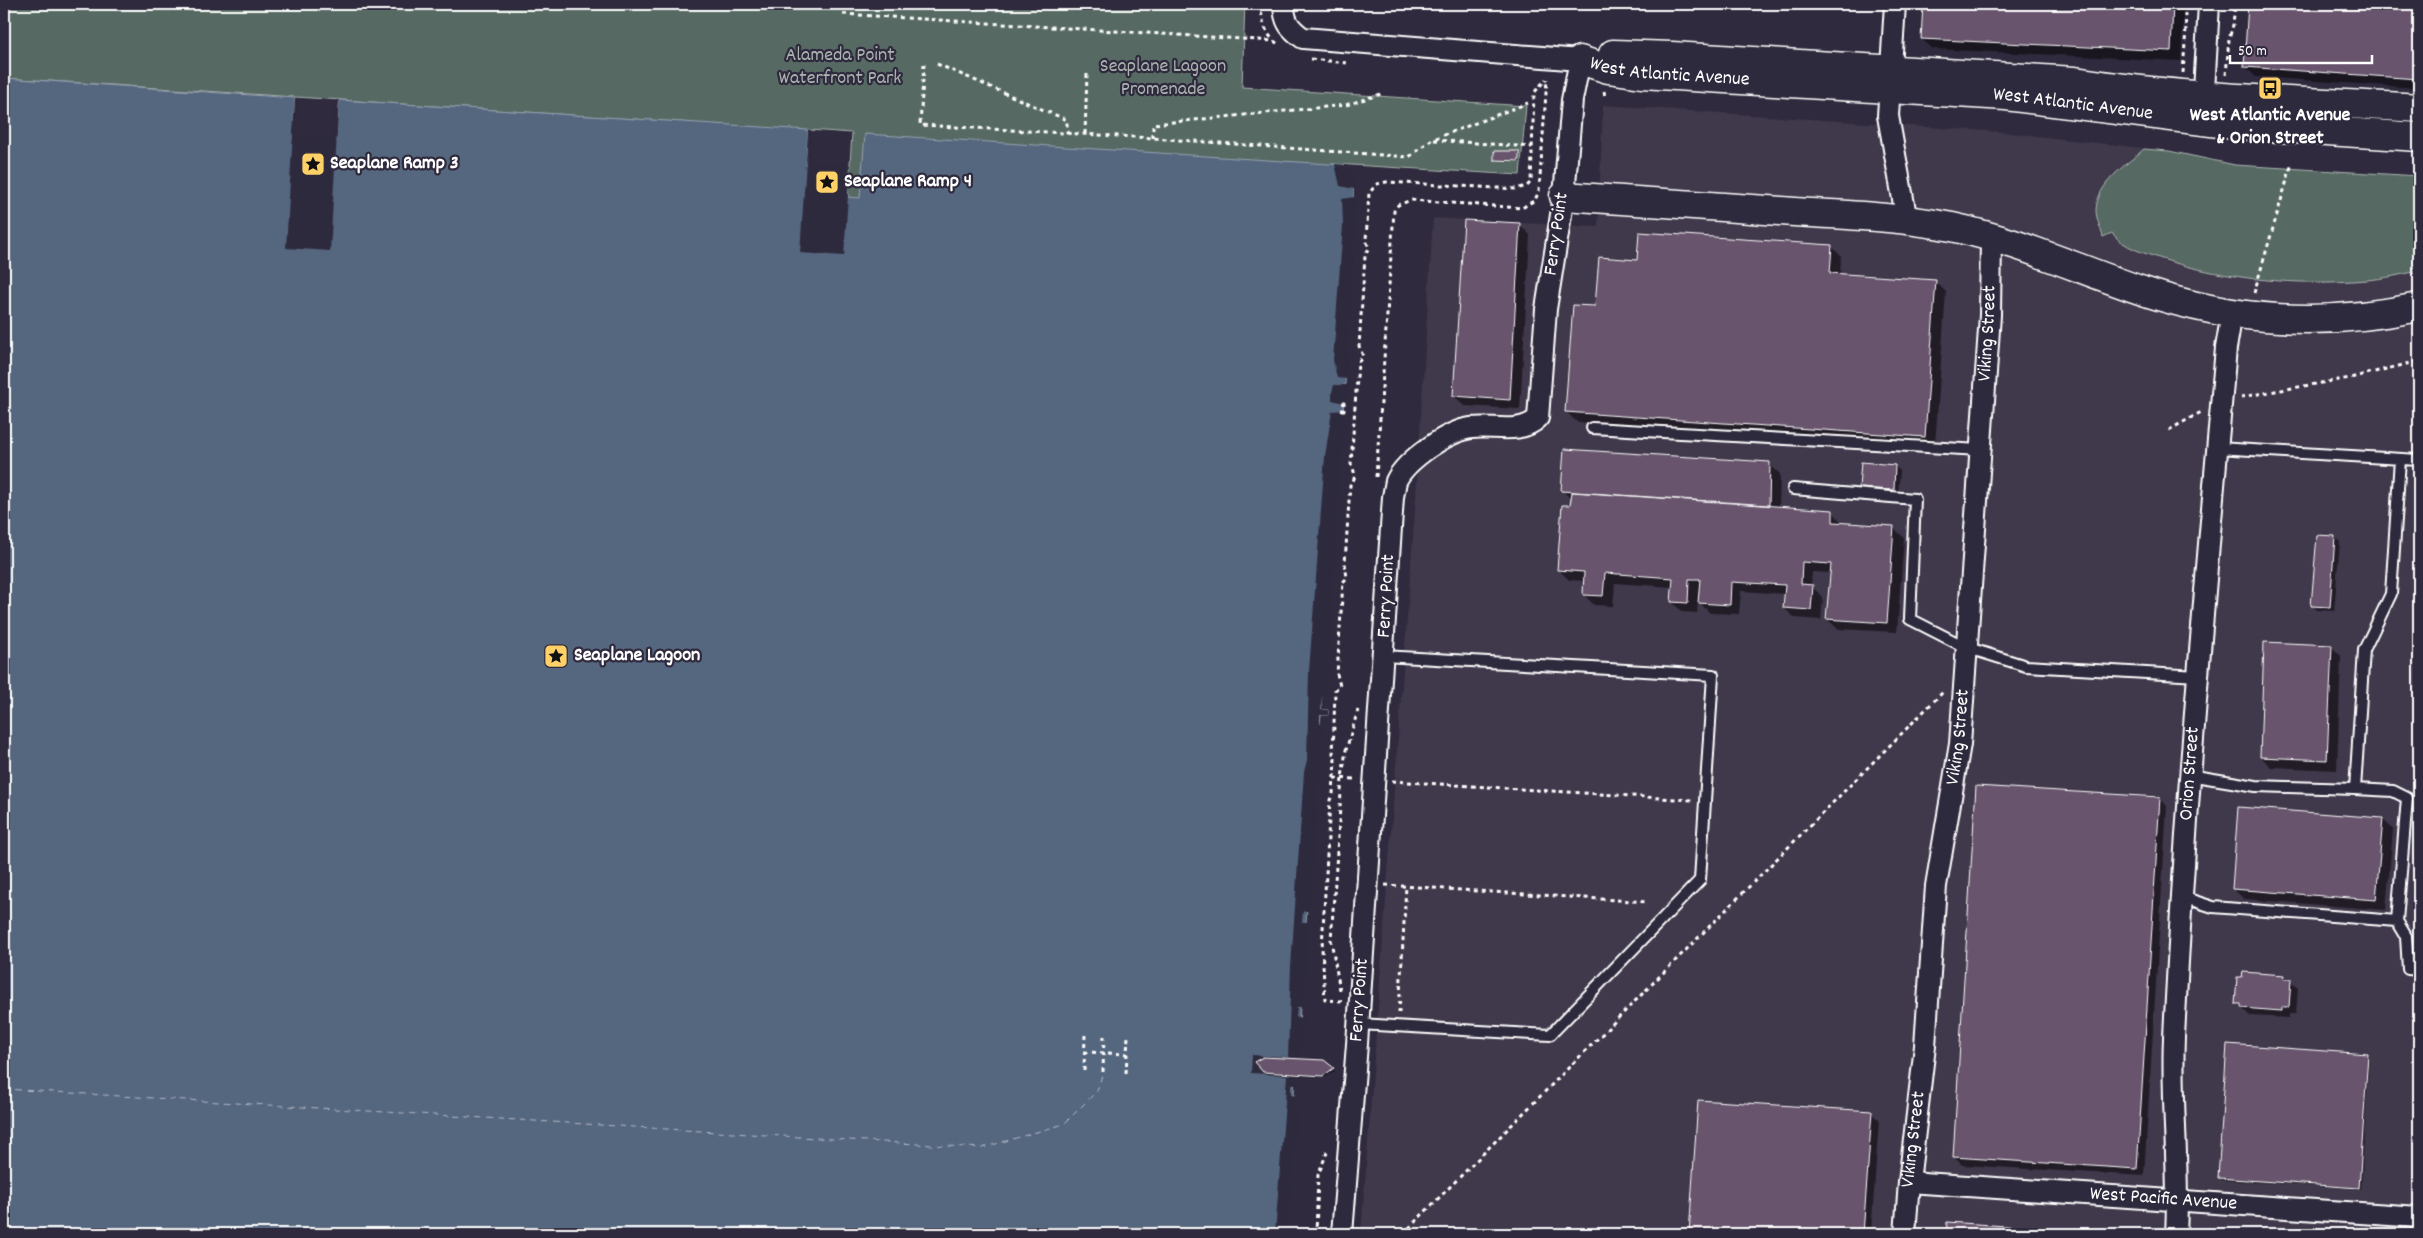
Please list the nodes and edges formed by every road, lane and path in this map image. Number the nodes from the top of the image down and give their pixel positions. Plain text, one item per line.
1 (1284, 4) edge
2 (1895, 4) edge
3 (2184, 4) edge
4 (2210, 4) edge
5 (2234, 4) edge
6 (843, 14) dead end
7 (1273, 41) dead end
8 (1580, 60) junction
9 (924, 64) dead end
10 (937, 64) dead end
11 (1087, 74) dead end
12 (2183, 75) dead end
13 (1890, 80) junction
14 (2226, 82) dead end
15 (1384, 93) dead end
16 (1528, 103) dead end
17 (2419, 108) edge
18 (2203, 109) junction
19 (1067, 133) junction
20 (1085, 134) junction
21 (1153, 138) junction
22 (2419, 138) edge
23 (1431, 140) junction
24 (1532, 147) dead end
25 (2292, 163) dead end
26 (1564, 196) junction
27 (1907, 221) junction
28 (1991, 238) junction
29 (2419, 307) edge
30 (2241, 315) junction
31 (2419, 361) edge
32 (1342, 403) dead end
33 (2221, 403) junction
34 (1341, 410) dead end
35 (1592, 428) dead end
36 (2169, 430) dead end
37 (2217, 448) junction
38 (1980, 450) junction
39 (2400, 459) junction
40 (2419, 460) edge
41 (1793, 489) dead end
42 (1966, 647) junction
43 (1383, 656) junction
44 (1964, 672) junction
45 (2198, 676) junction
46 (2189, 774) junction
47 (1334, 778) dead end
48 (1364, 779) dead end
49 (1392, 781) dead end
50 (2355, 789) junction
51 (1705, 800) junction
52 (1385, 885) dead end
53 (1406, 886) junction
54 (2182, 896) junction
55 (1647, 902) dead end
56 (2397, 921) junction
57 (2419, 970) edge
58 (1358, 1024) junction
59 (1398, 1026) junction
60 (1085, 1034) dead end
61 (1104, 1035) dead end
62 (1128, 1036) dead end
63 (1084, 1052) junction
64 (1103, 1053) junction
65 (1127, 1054) junction
66 (1084, 1071) dead end
67 (1103, 1072) dead end
68 (1126, 1073) dead end
69 (1909, 1182) junction
70 (2178, 1200) junction
71 (2419, 1217) edge
72 (1342, 1234) edge
73 (1402, 1234) edge
74 (1905, 1234) edge
75 (2176, 1234) edge

1 - 8 street
2 - 13 street
3 - 12 path
4 - 18 street
5 - 14 path
6 - 7 path
8 - 13 street, West Atlantic Avenue
8 - 26 street, Ferry Point
9 - 19 path
10 - 19 path
11 - 20 path
13 - 18 street, West Atlantic Avenue
13 - 27 street
15 - 21 path
16 - 23 path
17 - 18 street, West Atlantic Avenue
18 - 22 street, West Atlantic Avenue
19 - 20 path
20 - 21 path
21 - 23 path
23 - 24 path
25 - 30 path
26 - 27 street
26 - 43 street, Ferry Point
27 - 28 street
28 - 30 street
28 - 38 street, Viking Street
29 - 30 street
30 - 33 street, Orion Street
31 - 33 path
32 - 34 path
33 - 36 path
33 - 37 street, Orion Street
35 - 38 lane
37 - 39 lane
37 - 45 street, Orion Street
38 - 42 street, Viking Street
39 - 40 lane
39 - 50 lane
41 - 42 lane
42 - 44 street, Viking Street
42 - 45 lane
43 - 51 lane
43 - 58 street, Ferry Point
44 - 69 street, Viking Street
44 - 73 path
45 - 46 street, Orion Street
46 - 50 lane
46 - 54 street, Orion Street
47 - 48 path
49 - 51 path
50 - 56 lane
51 - 59 lane
52 - 53 path
53 - 55 path
53 - 59 path
54 - 56 lane
54 - 70 street, Orion Street
56 - 57 lane
58 - 59 lane
58 - 72 street, Ferry Point
60 - 63 path
61 - 64 path
62 - 65 path
63 - 64 path
63 - 66 path
64 - 65 path
64 - 67 path
65 - 68 path
69 - 70 street, West Pacific Avenue
69 - 74 street, Viking Street
70 - 71 street, West Pacific Avenue
70 - 75 street, Orion Street

